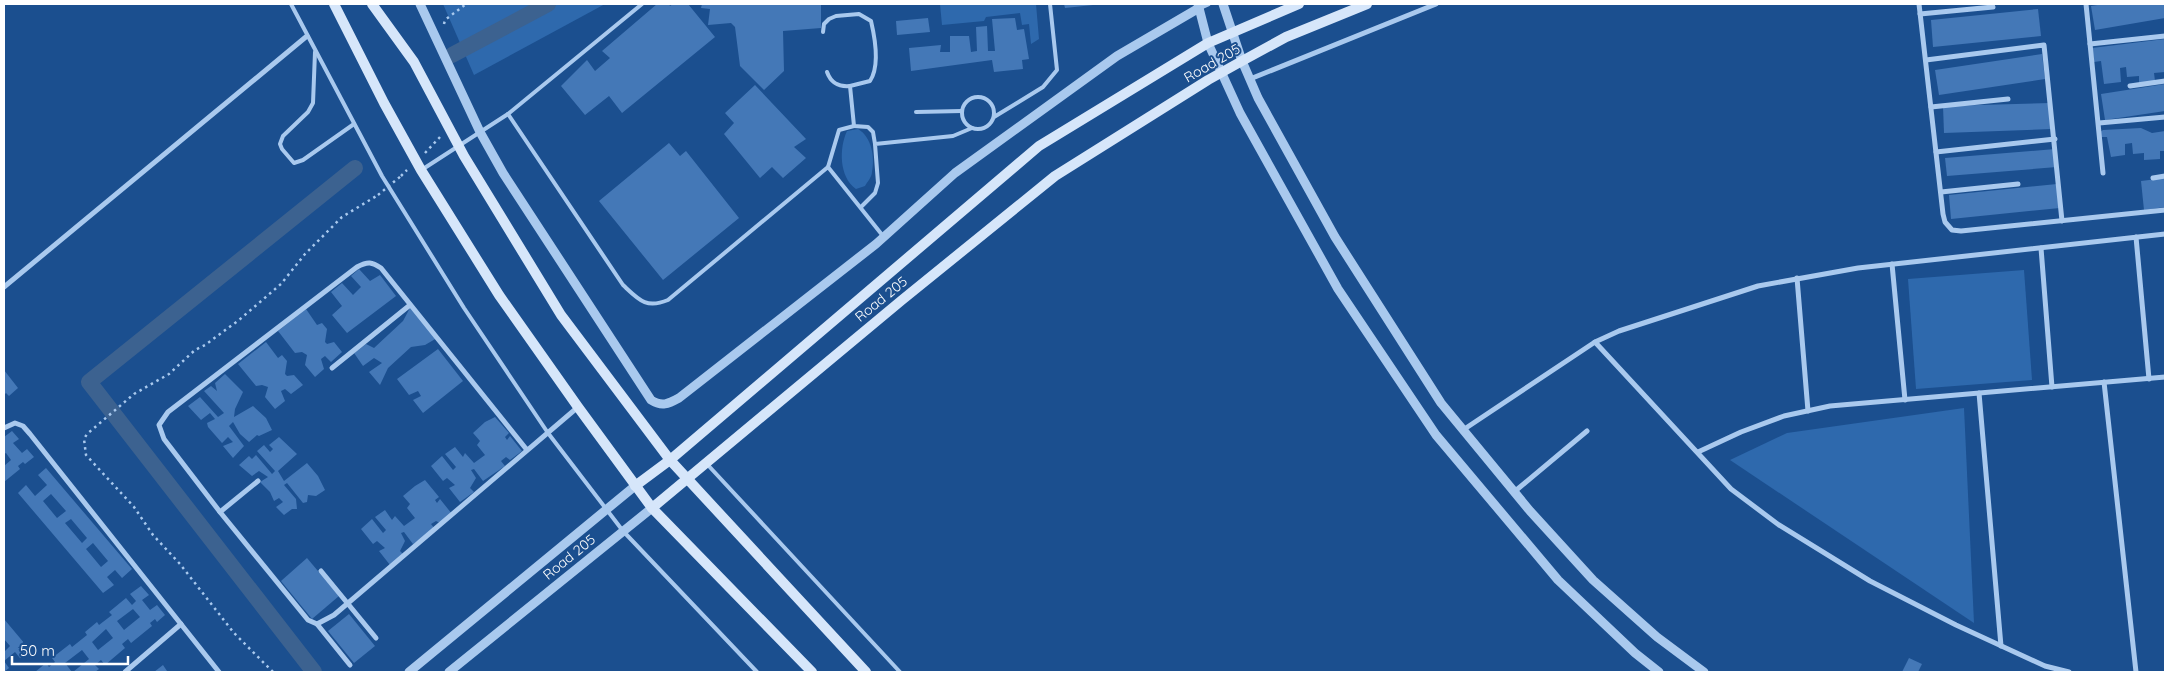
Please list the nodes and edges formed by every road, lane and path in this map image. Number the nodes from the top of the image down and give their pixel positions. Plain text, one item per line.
1 (290, 4) edge
2 (334, 4) edge
3 (372, 4) edge
4 (420, 4) edge
5 (642, 4) edge
6 (1050, 4) edge
7 (1208, 4) edge
8 (1223, 4) edge
9 (1299, 4) edge
10 (1368, 4) edge
11 (1436, 4) edge
12 (1919, 4) edge
13 (2086, 4) edge
14 (1198, 6) edge
15 (1993, 7) dead end
16 (1920, 14) junction
17 (823, 32) dead end
18 (1231, 32) junction
19 (307, 36) junction
20 (2165, 36) edge
21 (1208, 43) junction
22 (2090, 44) junction
23 (315, 52) junction
24 (1926, 60) junction
25 (1242, 61) junction
26 (827, 72) dead end
27 (1222, 72) junction
28 (1250, 79) junction
29 (2165, 81) edge
30 (850, 86) junction
31 (2130, 86) dead end
32 (2008, 99) dead end
33 (1931, 107) junction
34 (962, 111) junction
35 (916, 112) dead end
36 (508, 114) junction
37 (994, 117) junction
38 (2165, 117) edge
39 (2099, 123) junction
40 (354, 124) junction
41 (854, 126) junction
42 (972, 128) junction
43 (480, 132) junction
44 (2055, 140) junction
45 (875, 144) junction
46 (457, 145) junction
47 (1936, 152) junction
48 (828, 167) junction
49 (421, 170) junction
50 (2103, 172) dead end
51 (400, 176) dead end
52 (2165, 176) edge
53 (2153, 178) dead end
54 (2018, 184) dead end
55 (1941, 192) junction
56 (861, 207) junction
57 (2165, 210) edge
58 (2062, 221) junction
59 (2165, 234) edge
60 (884, 237) junction
61 (2136, 237) junction
62 (2041, 248) junction
63 (1892, 264) junction
64 (1797, 278) junction
65 (4, 288) edge
66 (410, 304) junction
67 (1595, 342) junction
68 (332, 368) dead end
69 (2165, 378) edge
70 (2149, 379) junction
71 (2104, 382) junction
72 (2052, 387) junction
73 (1979, 393) junction
74 (1904, 400) junction
75 (578, 407) junction
76 (1808, 411) junction
77 (4, 428) edge
78 (1463, 430) junction
79 (1587, 431) dead end
80 (548, 433) junction
81 (527, 450) junction
82 (1698, 452) junction
83 (670, 460) junction
84 (706, 462) junction
85 (687, 478) junction
86 (258, 482) dead end
87 (635, 486) junction
88 (1514, 492) junction
89 (652, 508) junction
90 (606, 510) junction
91 (220, 512) junction
92 (623, 531) junction
93 (321, 571) dead end
94 (348, 604) junction
95 (181, 624) junction
96 (317, 624) junction
97 (376, 638) dead end
98 (2001, 646) junction
99 (350, 665) dead end
100 (125, 672) edge
101 (219, 672) edge
102 (273, 672) edge
103 (409, 672) edge
104 (449, 672) edge
105 (757, 672) edge
106 (812, 672) edge
107 (866, 672) edge
108 (900, 672) edge
109 (1660, 672) edge
110 (1704, 672) edge
111 (2069, 672) edge
112 (2136, 672) edge

1 - 19 lane
2 - 49 main road
3 - 46 main road
4 - 43 street
5 - 36 lane
6 - 37 lane
7 - 14 street
8 - 18 street
9 - 18 main road, Road 205
10 - 25 main road, Road 205
11 - 28 street
12 - 16 street
13 - 22 street
14 - 21 street
14 - 60 street
15 - 16 street
16 - 24 street
17 - 30 lane
18 - 21 main road, Road 205
18 - 25 street
19 - 23 lane
19 - 65 street
20 - 22 street
21 - 27 street
21 - 83 main road, Road 205
22 - 39 street
23 - 40 lane
23 - 40 lane
24 - 33 street
24 - 44 street
25 - 27 main road, Road 205
25 - 28 street
26 - 30 lane
27 - 84 main road, Road 205
27 - 109 street
28 - 78 street
29 - 31 street
30 - 41 lane
32 - 33 street
33 - 47 street
34 - 35 lane
34 - 37 lane
34 - 42 lane
36 - 43 lane
36 - 48 lane
37 - 42 lane
38 - 39 street
39 - 50 street
40 - 80 lane
41 - 45 lane
41 - 48 lane
42 - 45 lane
43 - 46 lane
43 - 60 street
44 - 47 street
44 - 58 street
45 - 56 lane
46 - 49 lane
46 - 83 main road
47 - 55 street
48 - 56 lane
49 - 75 main road
51 - 102 path, bridge
52 - 53 street
54 - 55 street
55 - 58 street
56 - 60 lane
57 - 58 street
59 - 61 street
61 - 62 street
61 - 70 street
62 - 63 street
62 - 72 street
63 - 64 street
63 - 74 street
64 - 67 street
64 - 76 street
66 - 68 street
66 - 81 street
66 - 91 street
67 - 78 street
67 - 82 street
69 - 70 street
70 - 71 street
71 - 72 street
71 - 112 street
72 - 73 street
73 - 74 street
73 - 98 street
74 - 76 street
75 - 80 street
75 - 87 main road
76 - 82 street
77 - 95 street
78 - 88 street
79 - 88 street
80 - 81 street
80 - 90 lane
81 - 94 street
82 - 98 street
83 - 85 main road
83 - 87 main road, Road 205
84 - 85 main road, Road 205
84 - 108 lane
85 - 89 main road, Road 205
85 - 107 main road
86 - 91 street
87 - 89 main road
87 - 90 street, Road 205
88 - 110 street
89 - 92 street, Road 205
89 - 106 main road
90 - 92 lane
90 - 103 street, Road 205
91 - 96 street
92 - 104 street, Road 205
92 - 105 lane
93 - 94 street
94 - 96 street
94 - 97 street
95 - 100 street
95 - 101 street
96 - 99 street
98 - 111 street

